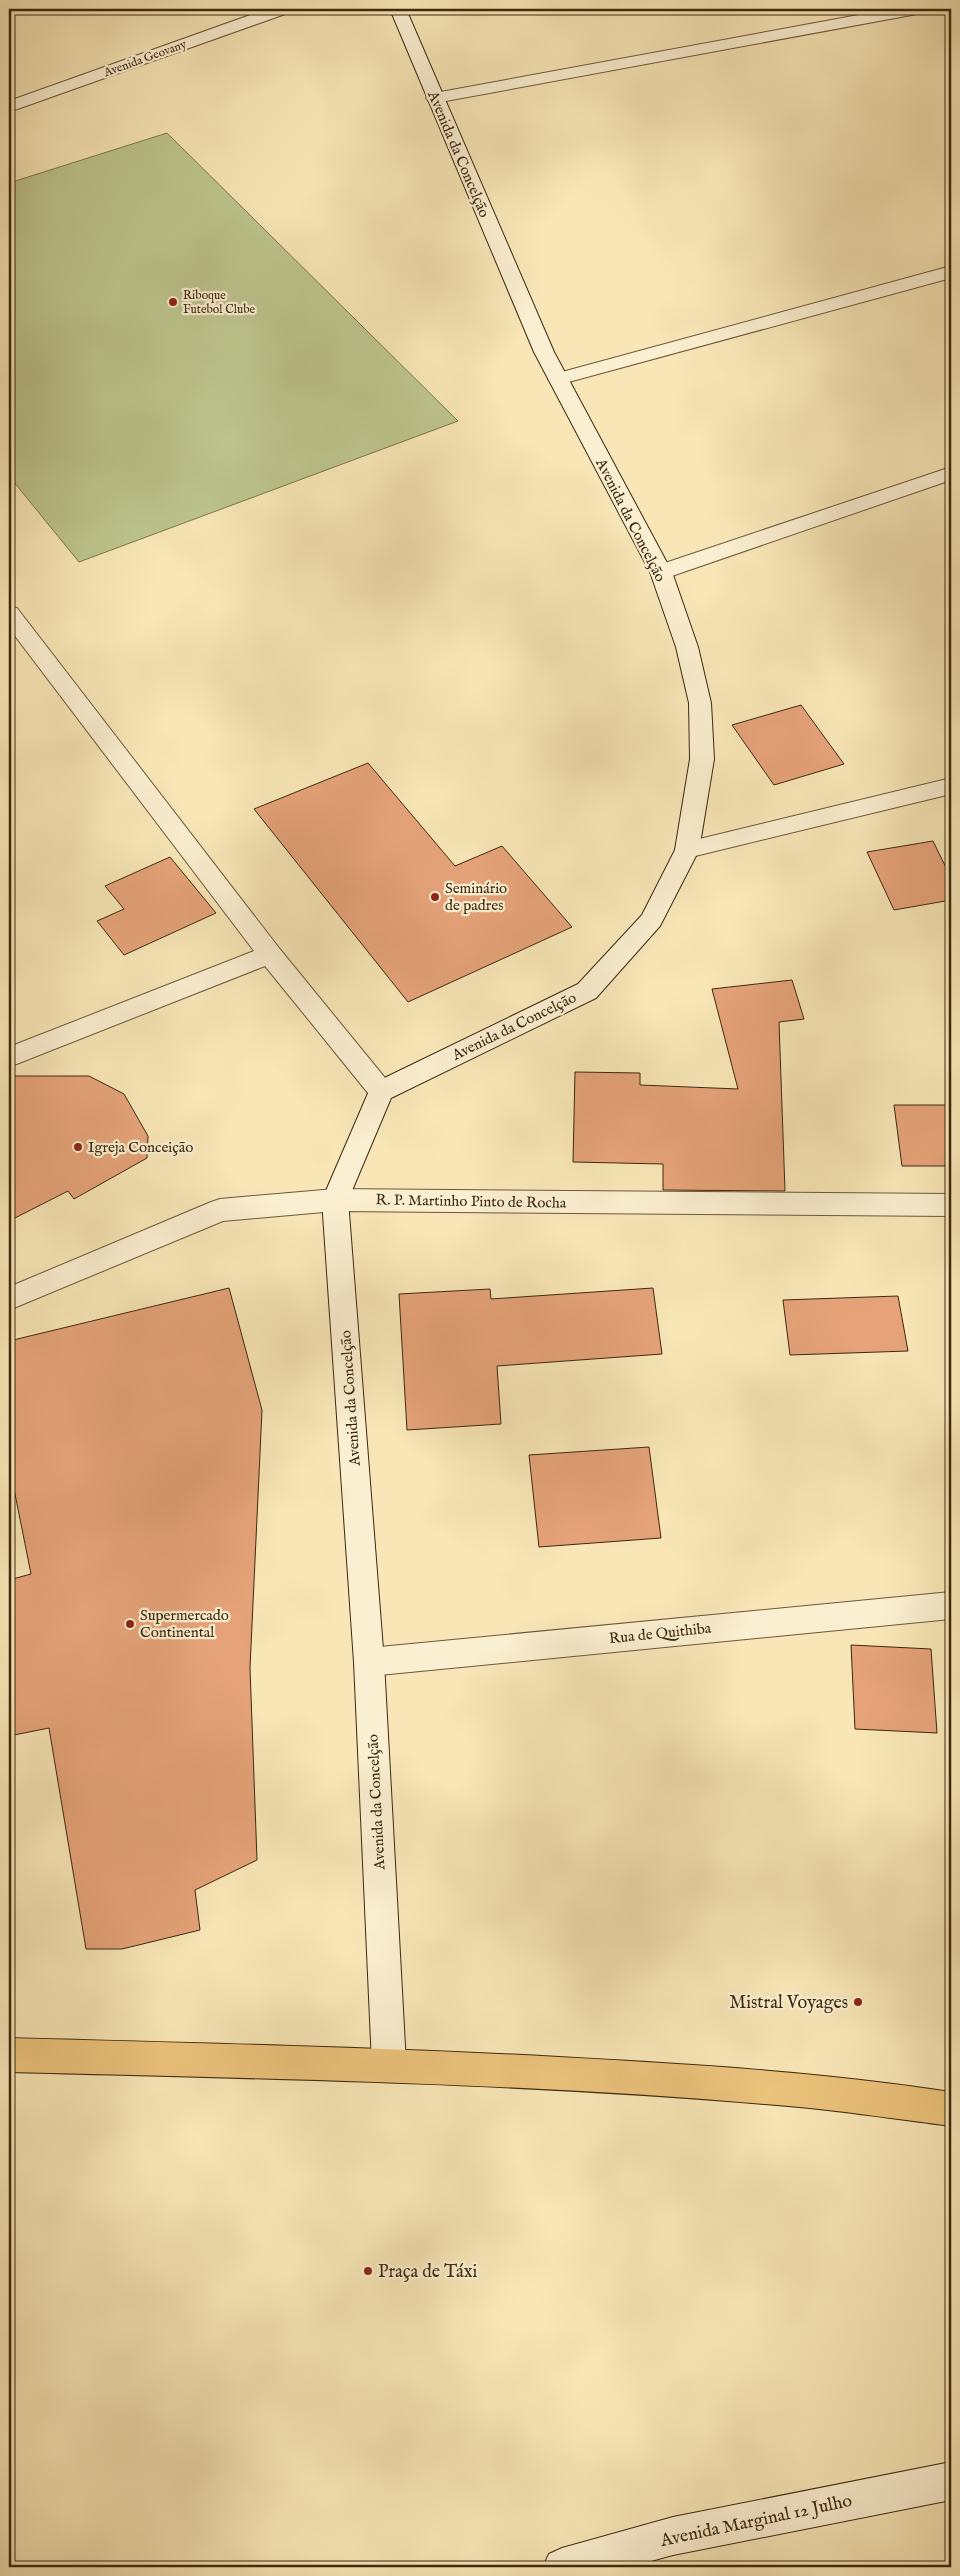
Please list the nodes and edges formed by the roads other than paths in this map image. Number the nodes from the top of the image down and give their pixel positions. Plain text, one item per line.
1 (282, 9) edge
2 (398, 9) edge
3 (917, 9) edge
4 (435, 98) junction
5 (9, 107) edge
6 (951, 272) edge
7 (558, 380) junction
8 (951, 473) edge
9 (661, 572) junction
10 (9, 613) edge
11 (951, 786) edge
12 (687, 850) junction
13 (270, 954) junction
14 (9, 1057) edge
15 (381, 1091) junction
16 (335, 1200) junction
17 (951, 1205) edge
18 (9, 1299) edge
19 (951, 1605) edge
20 (369, 1662) junction
21 (9, 2055) edge
22 (388, 2064) junction
23 (951, 2109) edge
24 (951, 2481) edge
25 (562, 2567) edge

1 - 5 street, Avenida Geovany
2 - 4 street, Avenida da Concelção
3 - 4 street
4 - 7 street, Avenida da Concelção
6 - 7 street
7 - 9 street, Avenida da Concelção
8 - 9 street
9 - 12 street, Avenida da Concelção
10 - 13 street
11 - 12 street
12 - 15 street, Avenida da Concelção
13 - 14 street
13 - 15 street
15 - 16 street, Avenida da Concelção
16 - 17 street, R. P. Martinho Pinto de Rocha
16 - 18 street, R. P. Martinho Pinto de Rocha
16 - 20 street, Avenida da Concelção
19 - 20 street, Rua de Quithiba
20 - 22 street, Avenida da Concelção
21 - 22 main road
22 - 23 main road
24 - 25 street, Avenida Marginal 12 Julho

